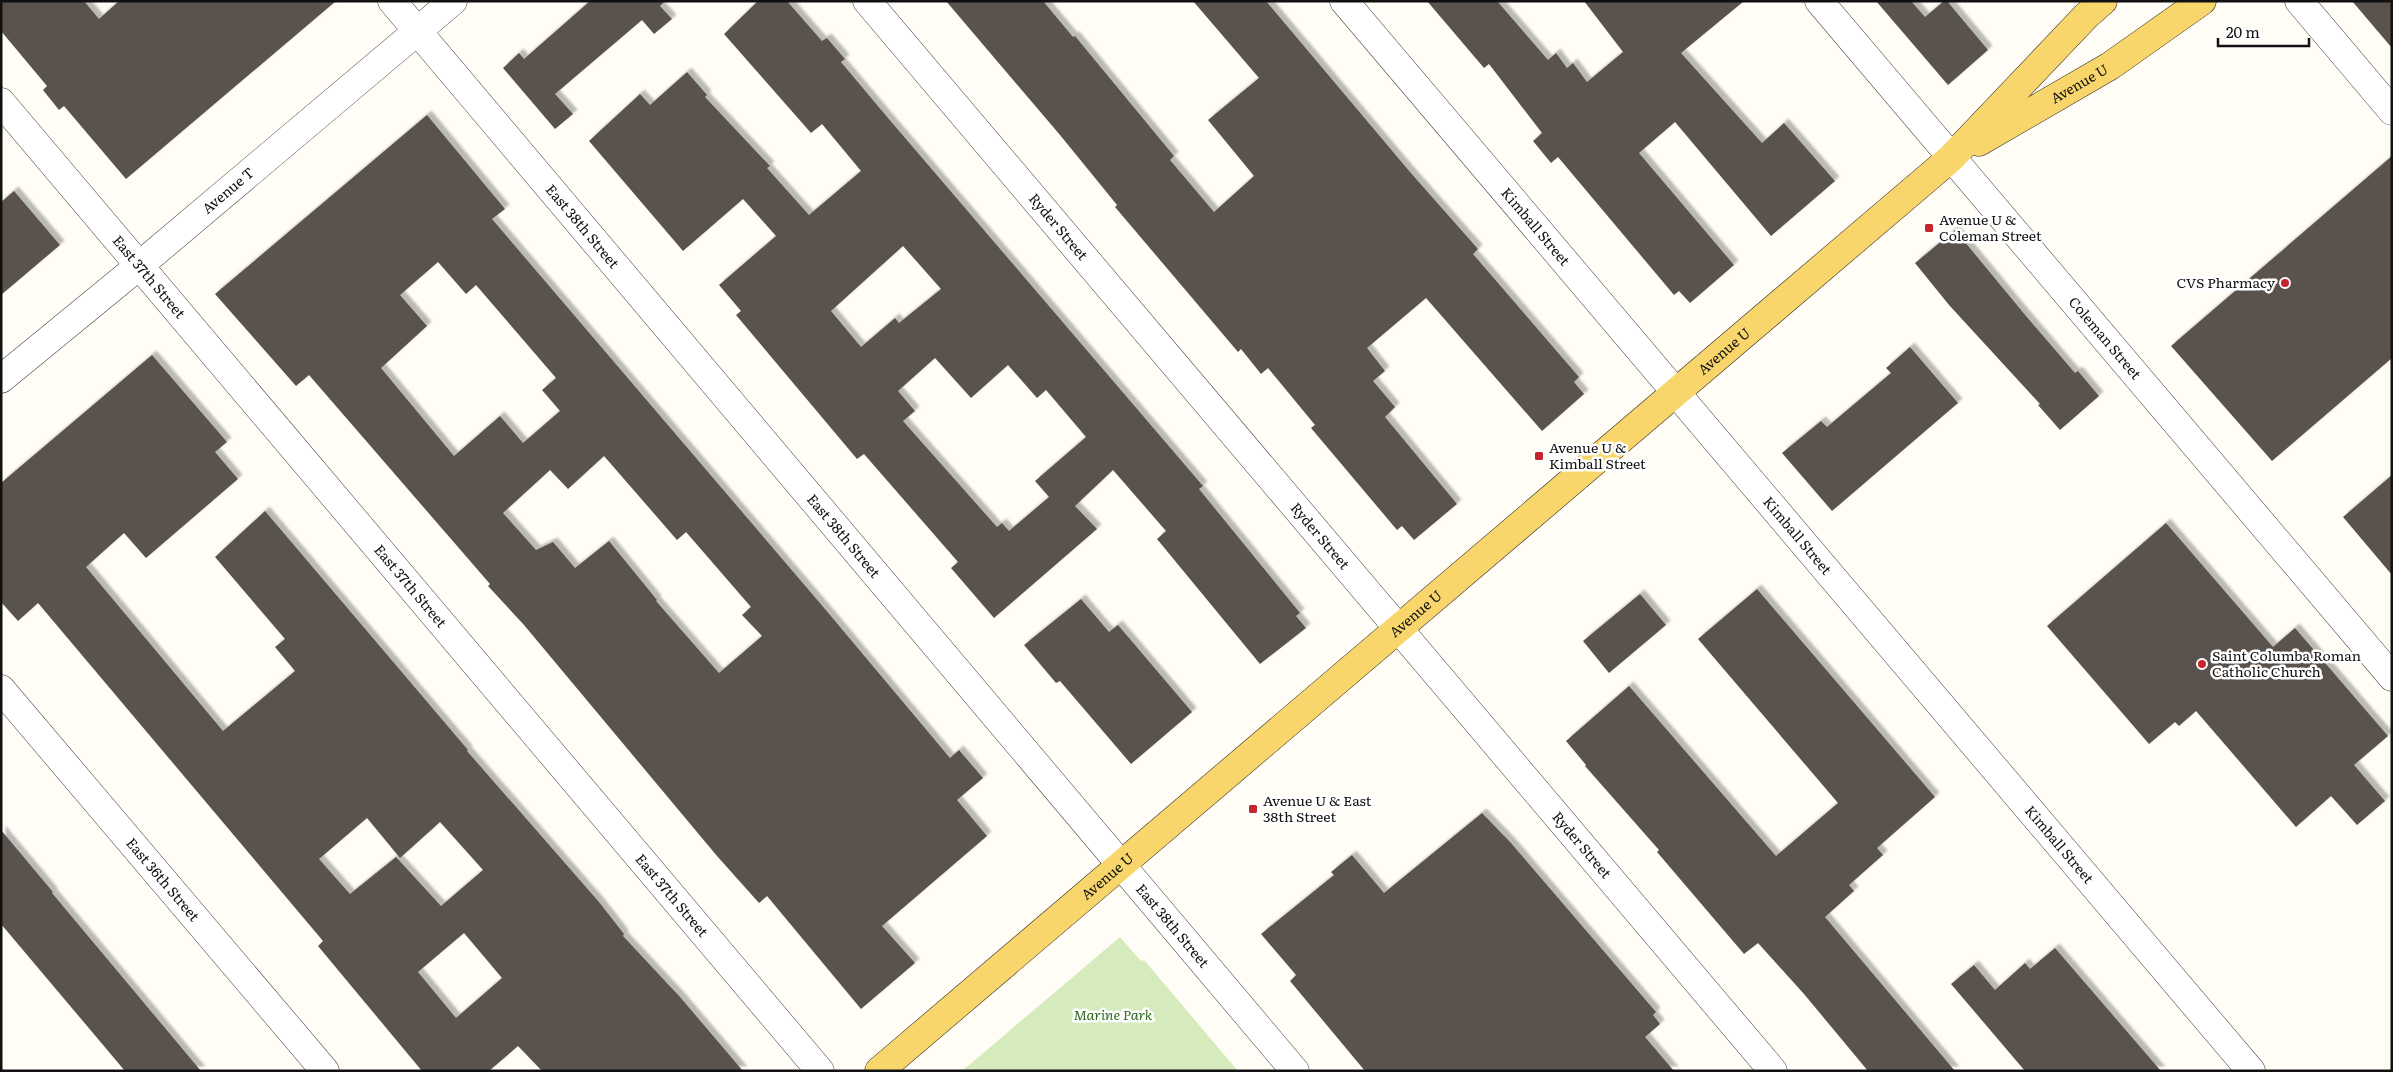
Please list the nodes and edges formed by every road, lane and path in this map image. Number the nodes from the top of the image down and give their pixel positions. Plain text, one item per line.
1 (392, 1) edge
2 (453, 1) edge
3 (867, 1) edge
4 (1344, 1) edge
5 (1819, 1) edge
6 (2103, 1) edge
7 (2202, 1) edge
8 (2299, 1) edge
9 (418, 32) junction
10 (1, 102) edge
11 (2392, 111) edge
12 (1952, 158) junction
13 (140, 265) junction
14 (1, 379) edge
15 (1675, 393) junction
16 (1399, 628) junction
17 (2392, 677) edge
18 (1, 689) edge
19 (1121, 865) junction
20 (325, 1071) edge
21 (820, 1071) edge
22 (879, 1071) edge
23 (1295, 1071) edge
24 (1773, 1071) edge
25 (2250, 1071) edge

1 - 9 street, East 38th Street
2 - 9 street, Avenue T
3 - 16 street, Ryder Street
4 - 15 street, Kimball Street
5 - 12 street, Coleman Street
6 - 12 main road, Avenue U
7 - 12 main road, Avenue U
8 - 11 street
9 - 13 street, Avenue T
9 - 19 street, East 38th Street
10 - 13 street, East 37th Street
12 - 15 main road, Avenue U
12 - 17 street, Coleman Street
13 - 14 street, Avenue T
13 - 21 street, East 37th Street
15 - 16 main road, Avenue U
15 - 25 street, Kimball Street
16 - 19 main road, Avenue U
16 - 24 street, Ryder Street
18 - 20 street, East 36th Street
19 - 22 main road, Avenue U
19 - 23 street, East 38th Street

